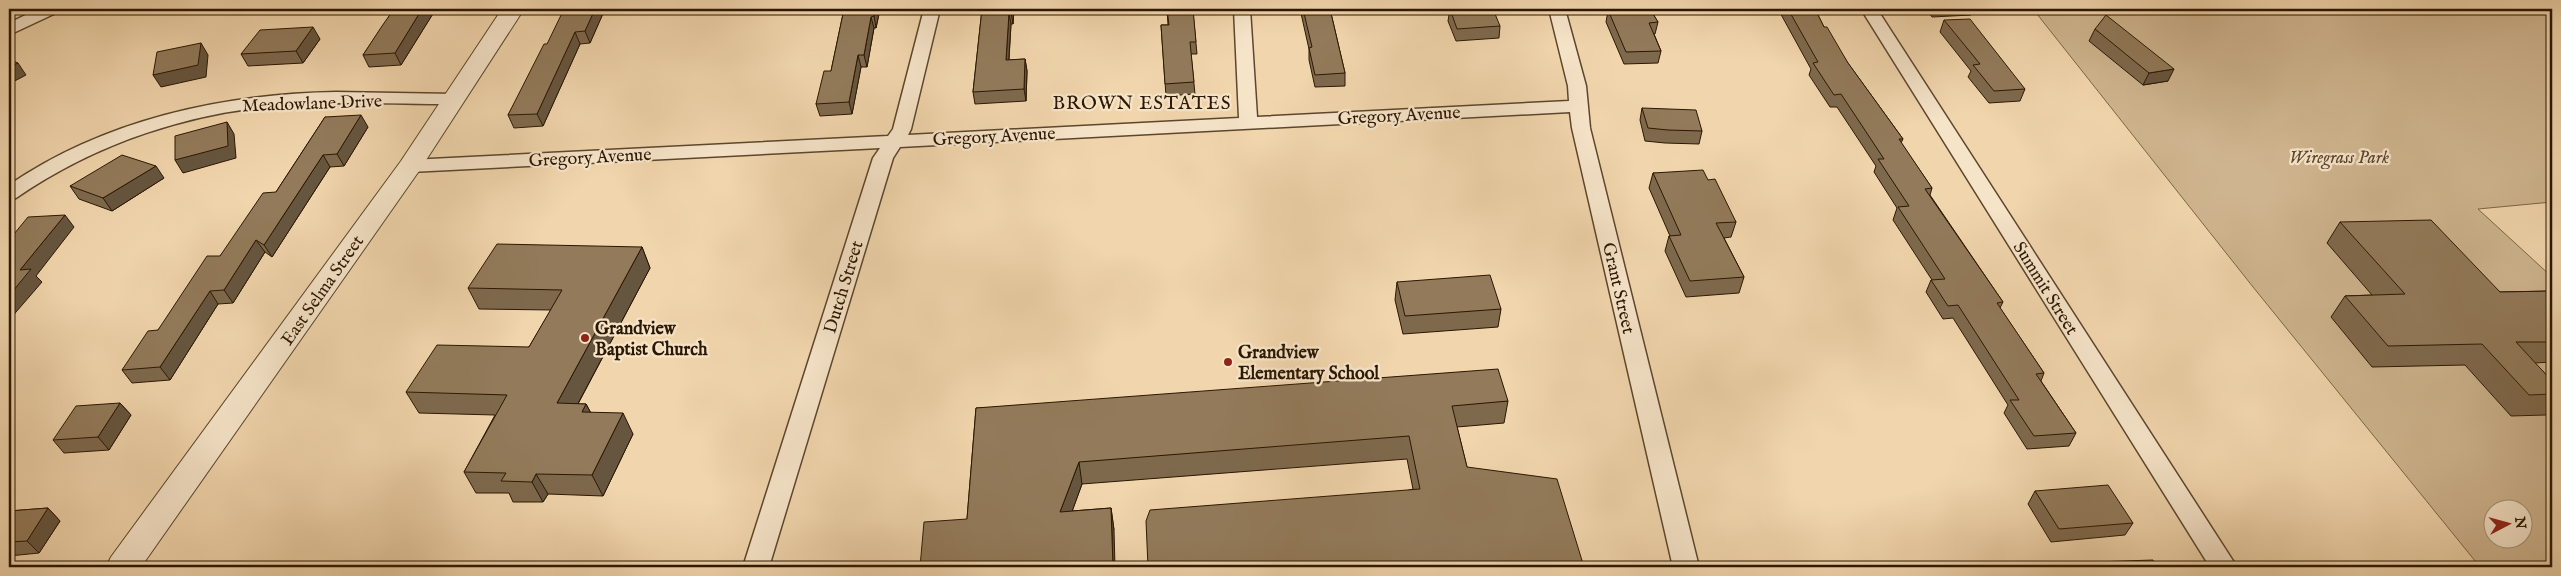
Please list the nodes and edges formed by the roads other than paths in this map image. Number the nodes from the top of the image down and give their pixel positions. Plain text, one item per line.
1 (50, 9) edge
2 (513, 9) edge
3 (932, 9) edge
4 (1242, 9) edge
5 (1558, 9) edge
6 (1869, 9) edge
7 (9, 30) edge
8 (455, 99) junction
9 (1579, 106) junction
10 (1248, 122) junction
11 (893, 142) junction
12 (410, 166) junction
13 (9, 174) edge
14 (27, 180) junction
15 (9, 194) edge
16 (123, 567) edge
17 (756, 567) edge
18 (1686, 567) edge
19 (2224, 567) edge

1 - 7 street
2 - 8 street, East Selma Street
3 - 11 street, Dutch Street
4 - 10 street
5 - 9 street, Grant Street
6 - 19 street, Summit Street
8 - 12 street, East Selma Street
8 - 14 street, Meadowlane Drive
9 - 10 street, Gregory Avenue
9 - 18 street, Grant Street
10 - 11 street, Gregory Avenue
11 - 12 street, Gregory Avenue
11 - 17 street, Dutch Street
12 - 16 street, East Selma Street
13 - 14 street
14 - 15 street, Meadowlane Drive

